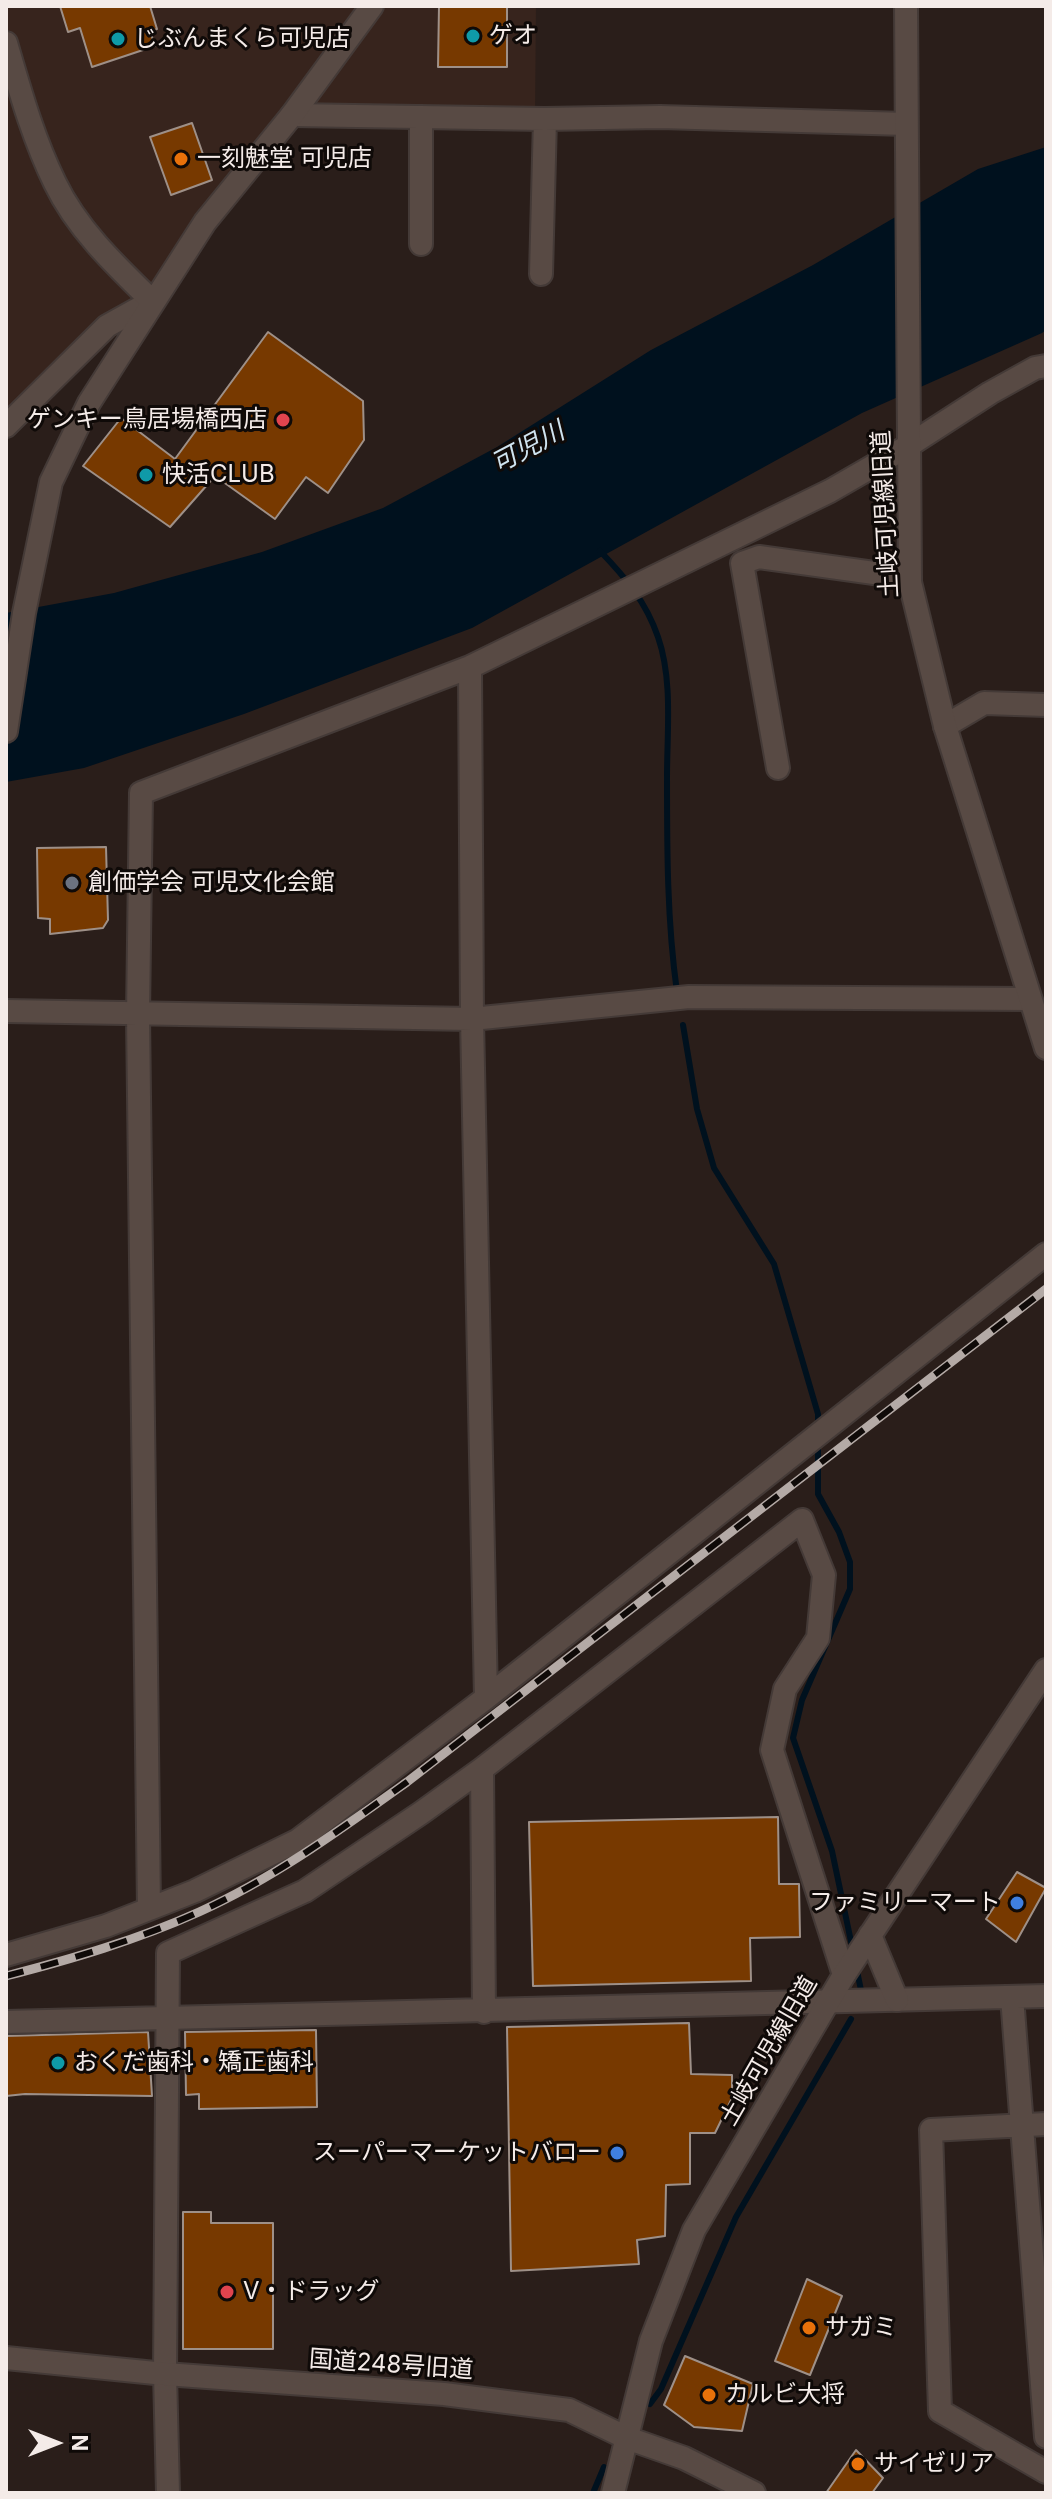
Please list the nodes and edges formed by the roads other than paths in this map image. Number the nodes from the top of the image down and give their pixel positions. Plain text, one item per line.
1 (372, 6) edge
2 (906, 6) edge
3 (6, 43) edge
4 (292, 115) junction
5 (421, 117) junction
6 (545, 119) junction
7 (906, 134) junction
8 (421, 244) dead end
9 (541, 274) dead end
10 (152, 301) junction
11 (1046, 366) edge
12 (6, 426) edge
13 (908, 446) junction
14 (910, 578) junction
15 (470, 667) junction
16 (1046, 705) edge
17 (945, 726) junction
18 (6, 731) edge
19 (778, 768) dead end
20 (1037, 1006) edge
21 (6, 1011) edge
22 (138, 1015) junction
23 (472, 1019) junction
24 (1046, 1048) edge
25 (1046, 1254) edge
26 (1046, 1670) edge
27 (486, 1698) junction
28 (482, 1769) junction
29 (149, 1909) junction
30 (867, 1940) junction
31 (6, 1955) edge
32 (844, 1975) junction
33 (1046, 1996) edge
34 (1012, 1997) junction
35 (897, 2000) junction
36 (829, 2002) junction
37 (484, 2012) junction
38 (167, 2017) junction
39 (6, 2022) edge
40 (1046, 2124) edge
41 (1022, 2125) junction
42 (6, 2358) edge
43 (165, 2374) junction
44 (1046, 2437) edge
45 (627, 2438) junction
46 (1046, 2472) edge
47 (168, 2493) edge
48 (613, 2493) edge
49 (754, 2493) edge

1 - 4 street
2 - 7 street, 土岐可児線旧道
3 - 10 street
4 - 5 street
4 - 10 street
5 - 6 street
5 - 8 street
6 - 7 street
6 - 9 street
7 - 13 street, 土岐可児線旧道
10 - 12 street
10 - 18 street
11 - 13 street
13 - 14 street, 土岐可児線旧道
13 - 15 street
14 - 17 street, 土岐可児線旧道
14 - 19 street
15 - 22 street
15 - 23 street
16 - 17 street
17 - 20 street, 土岐可児線旧道
20 - 23 street
20 - 24 street, 土岐可児線旧道
21 - 22 street
22 - 23 street
22 - 29 street
23 - 27 street
25 - 27 street
26 - 30 street, 土岐可児線旧道
27 - 29 street
28 - 32 street
28 - 37 street
28 - 38 street
29 - 31 street
30 - 32 street, 土岐可児線旧道
30 - 35 street
32 - 36 street, 土岐可児線旧道
33 - 34 street
34 - 35 street
34 - 41 street
35 - 36 street
36 - 37 street
36 - 45 street, 土岐可児線旧道
37 - 38 street
38 - 39 street
38 - 43 street
40 - 41 street
41 - 44 street
41 - 46 street
42 - 43 street, 国道248号旧道
43 - 45 street, 国道248号旧道
43 - 47 street
45 - 48 street, 土岐可児線旧道
45 - 49 street, 国道248号旧道

